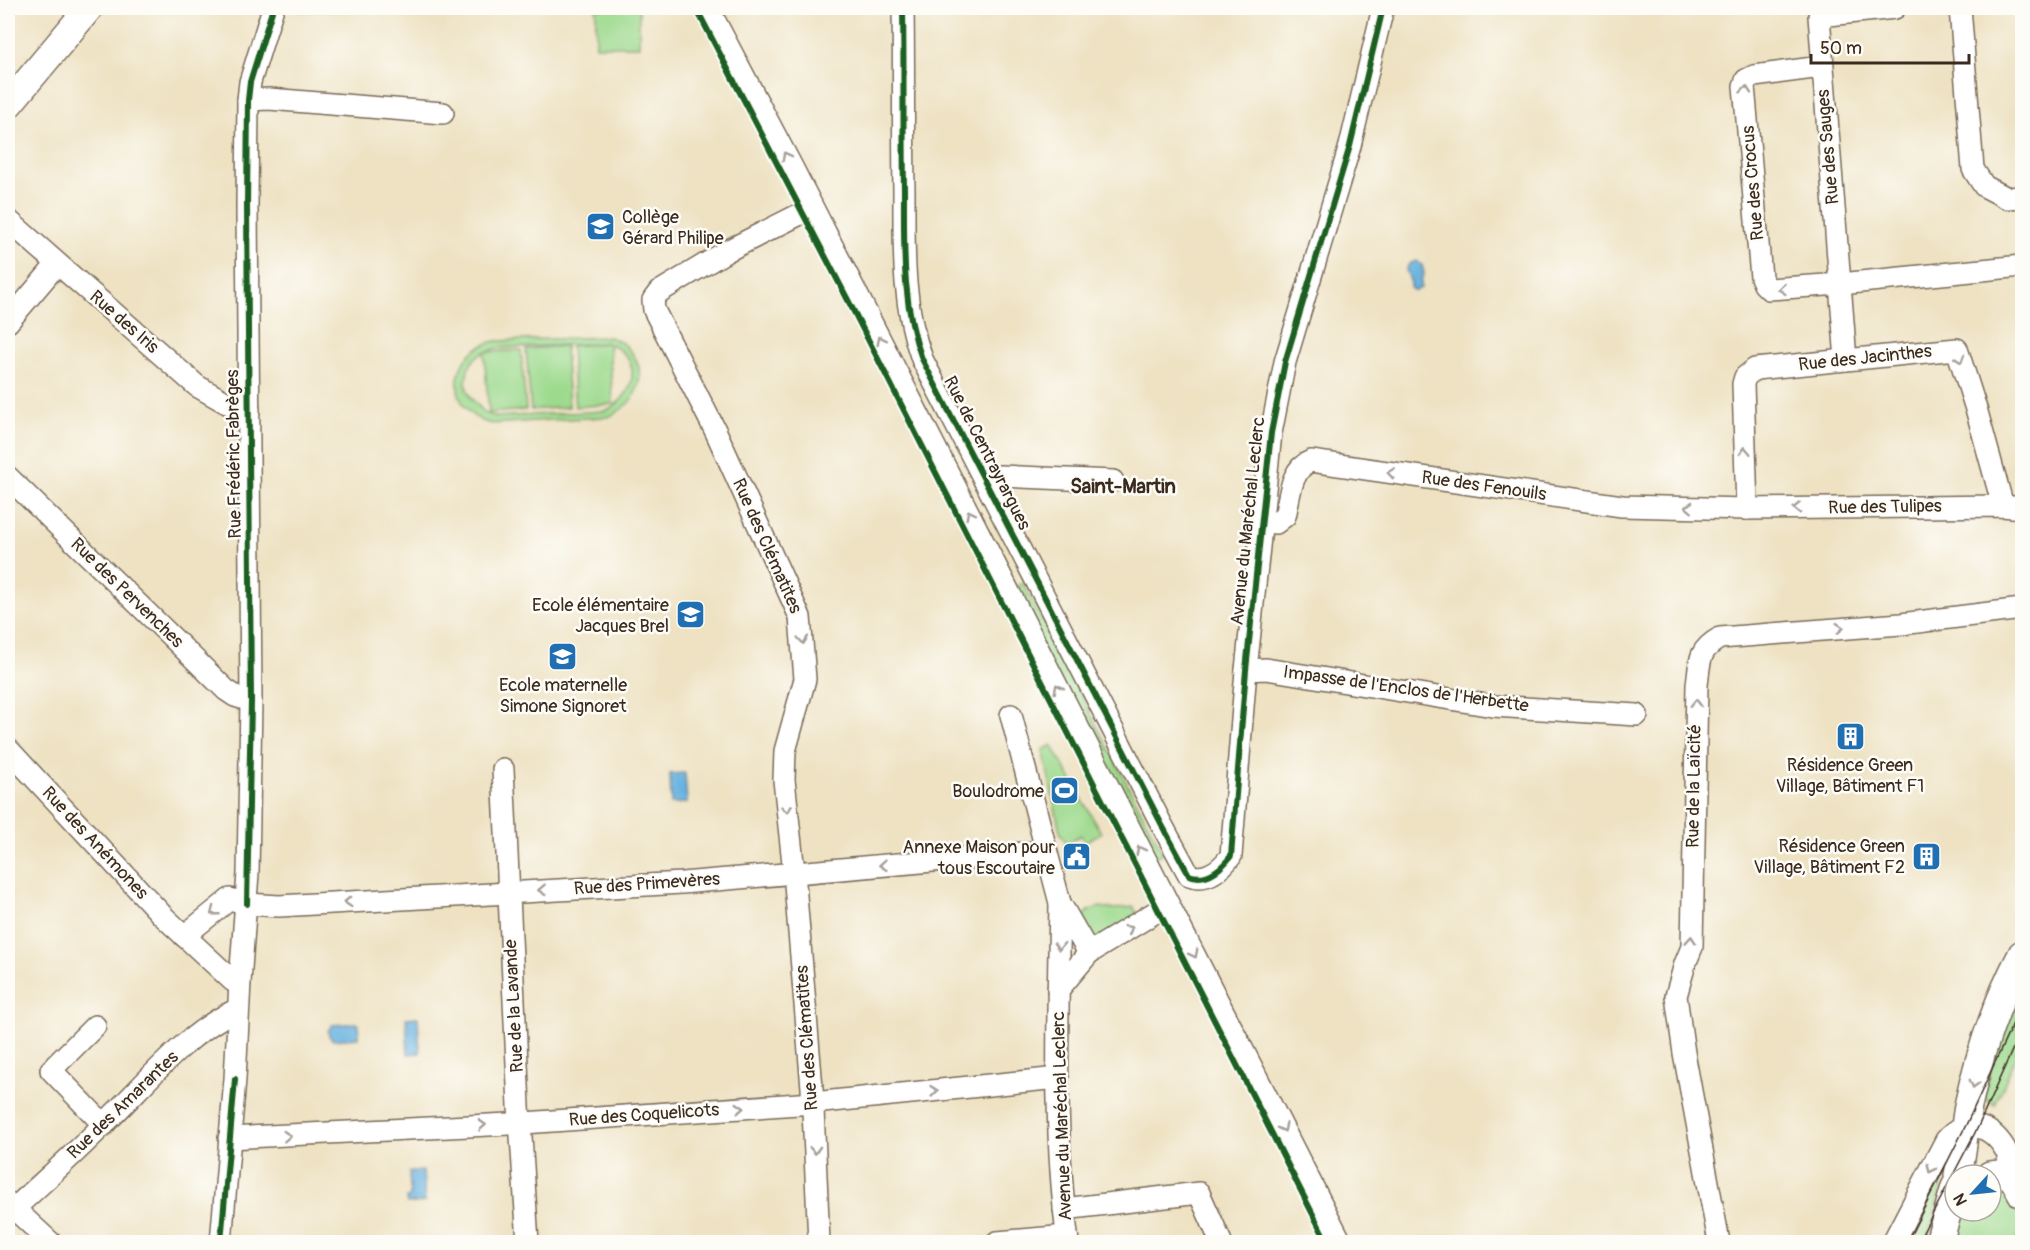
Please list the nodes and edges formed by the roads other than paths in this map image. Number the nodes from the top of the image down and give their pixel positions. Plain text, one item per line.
1 (89, 8) edge
2 (273, 8) edge
3 (708, 8) edge
4 (903, 8) edge
5 (1383, 8) edge
6 (1895, 8) edge
7 (1960, 8) edge
8 (1821, 67) junction
9 (248, 100) junction
10 (8, 105) edge
11 (443, 113) dead end
12 (2022, 197) edge
13 (812, 208) junction
14 (8, 220) edge
15 (57, 264) junction
16 (2022, 266) edge
17 (1840, 284) junction
18 (8, 322) edge
19 (1846, 360) junction
20 (249, 410) junction
21 (8, 477) edge
22 (984, 480) junction
23 (1113, 481) dead end
24 (2013, 507) edge
25 (1747, 509) junction
26 (1263, 522) junction
27 (2022, 609) edge
28 (1246, 670) junction
29 (251, 700) junction
30 (1638, 714) dead end
31 (1011, 715) dead end
32 (8, 749) edge
33 (503, 769) dead end
34 (1046, 851) junction
35 (794, 872) junction
36 (1189, 875) joint
37 (508, 892) junction
38 (1060, 903) junction
39 (1167, 903) junction
40 (247, 904) junction
41 (184, 936) junction
42 (1089, 953) junction
43 (2022, 954) edge
44 (240, 982) junction
45 (1058, 990) junction
46 (238, 1010) junction
47 (95, 1026) dead end
48 (1058, 1078) junction
49 (813, 1103) junction
50 (520, 1123) junction
51 (104, 1125) junction
52 (1966, 1125) junction
53 (229, 1138) junction
54 (1960, 1163) edge
55 (2008, 1181) edge
56 (11, 1206) edge
57 (1064, 1209) junction
58 (1945, 1223) edge
59 (1067, 1239) edge
60 (50, 1242) edge
61 (221, 1242) edge
62 (528, 1242) edge
63 (819, 1242) edge
64 (997, 1242) edge
65 (1221, 1242) edge
66 (1341, 1242) edge
67 (1719, 1242) edge
68 (1893, 1242) edge
69 (1940, 1242) edge

1 - 10 main road
2 - 9 street, Rue Frédéric Fabrèges
13 -> 3 street
4 - 22 street, Rue de Centrayrargues
5 - 26 street, Avenue du Maréchal Leclerc
6 - 8 street, Rue des Sauges
7 - 12 street
8 - 17 street, Rue des Sauges
17 -> 8 street, Rue des Crocus
9 - 11 street
9 - 20 street, Rue Frédéric Fabrèges
13 -> 35 street, Rue des Clématites
39 -> 13 street
14 - 15 street, Rue des Iris
15 - 18 street
15 - 20 street, Rue des Iris
16 - 17 street
17 - 19 street, Rue des Sauges
19 -> 24 street, Rue des Jacinthes
25 -> 19 street, Rue des Jacinthes
20 - 29 street, Rue Frédéric Fabrèges
21 - 29 street, Rue des Pervenches
22 - 23 street
22 - 36 street, Rue de Centrayrargues
24 -> 25 street, Rue des Tulipes
25 -> 26 street, Rue des Fenouils
26 - 28 street, Avenue du Maréchal Leclerc
67 -> 27 street, Rue de la Laïcité
28 - 30 street, Impasse de l'Enclos de l'Herbette
28 - 36 street, Avenue du Maréchal Leclerc
29 - 40 street, Rue Frédéric Fabrèges
31 - 34 street, Avenue du Maréchal Leclerc
32 - 41 street, Rue des Anémones
33 - 37 street, Rue de la Lavande
34 -> 35 street, Rue des Primevères
34 - 38 street, Avenue du Maréchal Leclerc
35 -> 37 street, Rue des Primevères
35 - 49 street, Rue des Clématites
37 -> 40 street, Rue des Primevères
37 - 50 street, Rue de la Lavande
38 - 42 street, Avenue du Maréchal Leclerc
38 -> 45 street, Avenue du Maréchal Leclerc
42 -> 39 street, Avenue du Maréchal Leclerc
39 -> 66 street
40 -> 41 street
40 - 44 street, Rue Frédéric Fabrèges
41 - 44 street, Rue des Anémones
42 - 45 street, Avenue du Maréchal Leclerc
43 -> 52 main road
44 - 46 street, Rue Frédéric Fabrèges
45 - 48 street, Avenue du Maréchal Leclerc
46 - 51 street, Rue des Amarantes
46 - 53 street, Rue Frédéric Fabrèges
47 - 51 street
49 -> 48 street, Rue des Coquelicots
48 - 57 street, Avenue du Maréchal Leclerc
50 -> 49 street, Rue des Coquelicots
49 -> 63 street, Rue des Clématites
53 -> 50 street, Rue des Coquelicots
50 - 62 street, Rue de la Lavande
51 - 56 street, Rue des Amarantes
52 - 54 main road
52 - 55 street
52 -> 68 street
53 - 61 street, Rue Frédéric Fabrèges
56 - 60 street
57 - 59 street, Avenue du Maréchal Leclerc
57 - 65 street
58 - 69 main road
59 - 64 street

